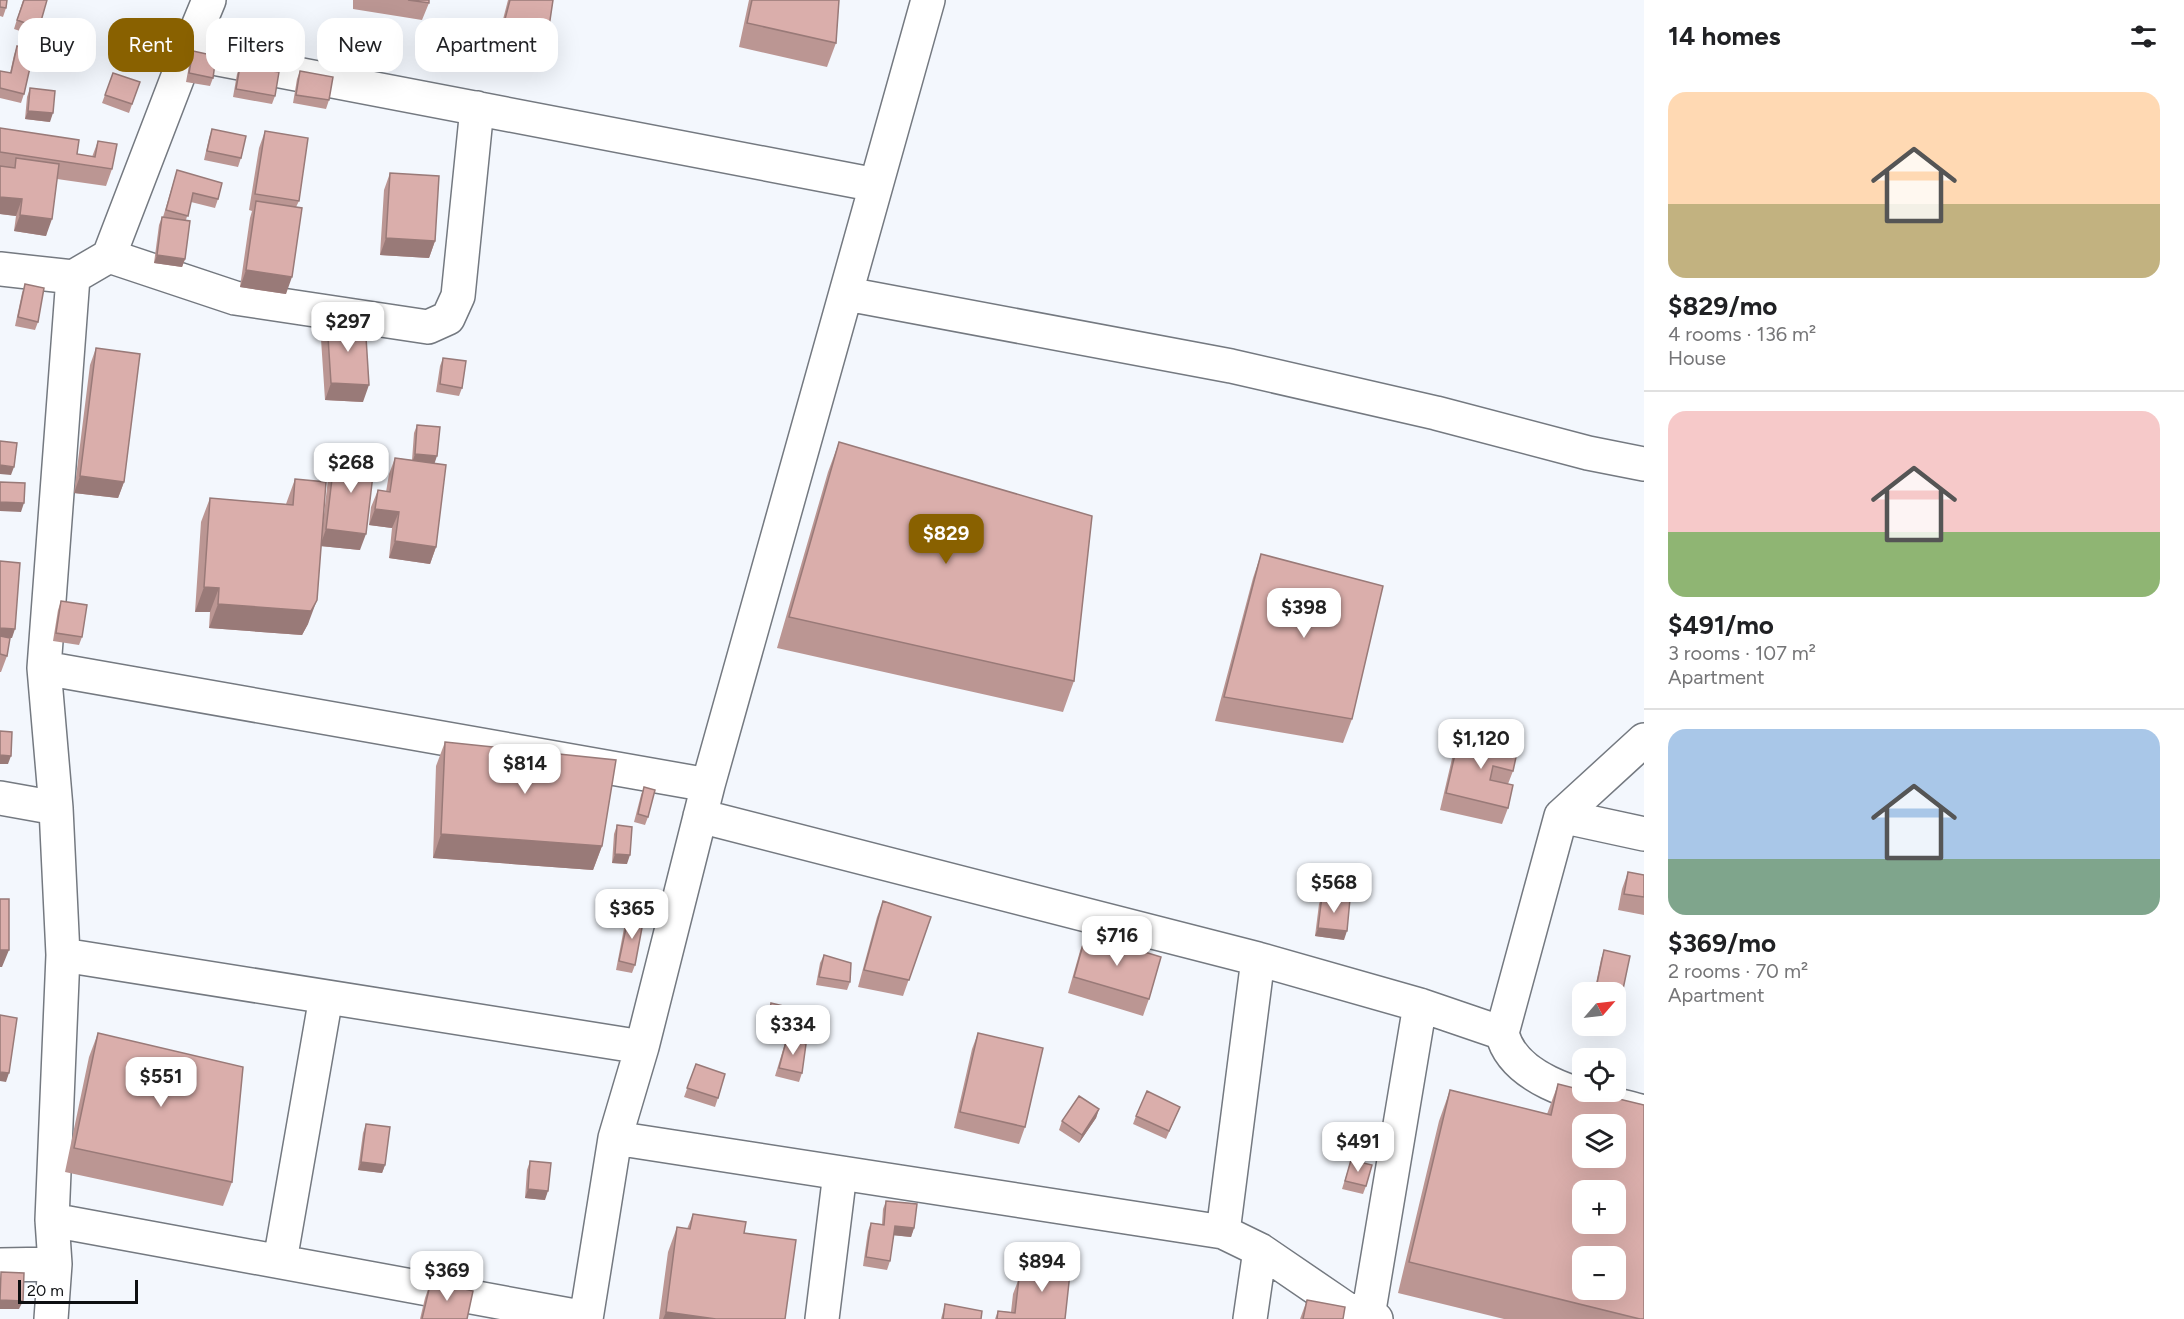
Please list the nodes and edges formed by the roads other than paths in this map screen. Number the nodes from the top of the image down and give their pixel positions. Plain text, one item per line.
1 (209, 0) edge
2 (928, 0) edge
3 (194, 35) edge
4 (194, 55) edge
5 (179, 72) edge
6 (477, 108) junction
7 (876, 185) junction
8 (109, 256) junction
9 (0, 269) edge
10 (73, 277) junction
11 (847, 294) junction
12 (1644, 464) edge
13 (44, 669) junction
14 (1644, 740) edge
15 (0, 798) edge
16 (704, 801) junction
17 (56, 808) junction
18 (1561, 816) junction
19 (1644, 834) edge
20 (63, 955) junction
21 (1257, 959) junction
22 (326, 997) junction
23 (1420, 1005) junction
24 (1502, 1033) junction
25 (642, 1047) junction
26 (1644, 1112) edge
27 (615, 1138) junction
28 (840, 1173) junction
29 (52, 1220) junction
30 (1223, 1232) junction
31 (1260, 1250) junction
32 (280, 1261) junction
33 (55, 1264) junction
34 (0, 1265) edge
35 (1372, 1317) edge
36 (586, 1318) edge
37 (51, 1319) edge
38 (822, 1319) edge
39 (1250, 1319) edge

1 - 3 street
2 - 7 street
4 - 6 street
5 - 8 street
6 - 7 street
6 - 8 street
7 - 11 street
8 - 10 street
9 - 10 street
10 - 13 street
11 - 12 street
11 - 16 street
13 - 16 street
13 - 17 street
14 - 18 street
15 - 17 street
16 - 21 street
16 - 25 street
17 - 20 street
18 - 19 street
18 - 24 street
20 - 22 street
20 - 29 street
21 - 23 street
21 - 30 street
22 - 25 street
22 - 32 street
23 - 24 street
23 - 35 street
24 - 26 street
25 - 27 street
27 - 28 street
27 - 36 street
28 - 30 street
28 - 38 street
29 - 32 street
29 - 33 street
30 - 31 street
31 - 35 street
31 - 39 street
32 - 36 street
33 - 34 street
33 - 37 street

